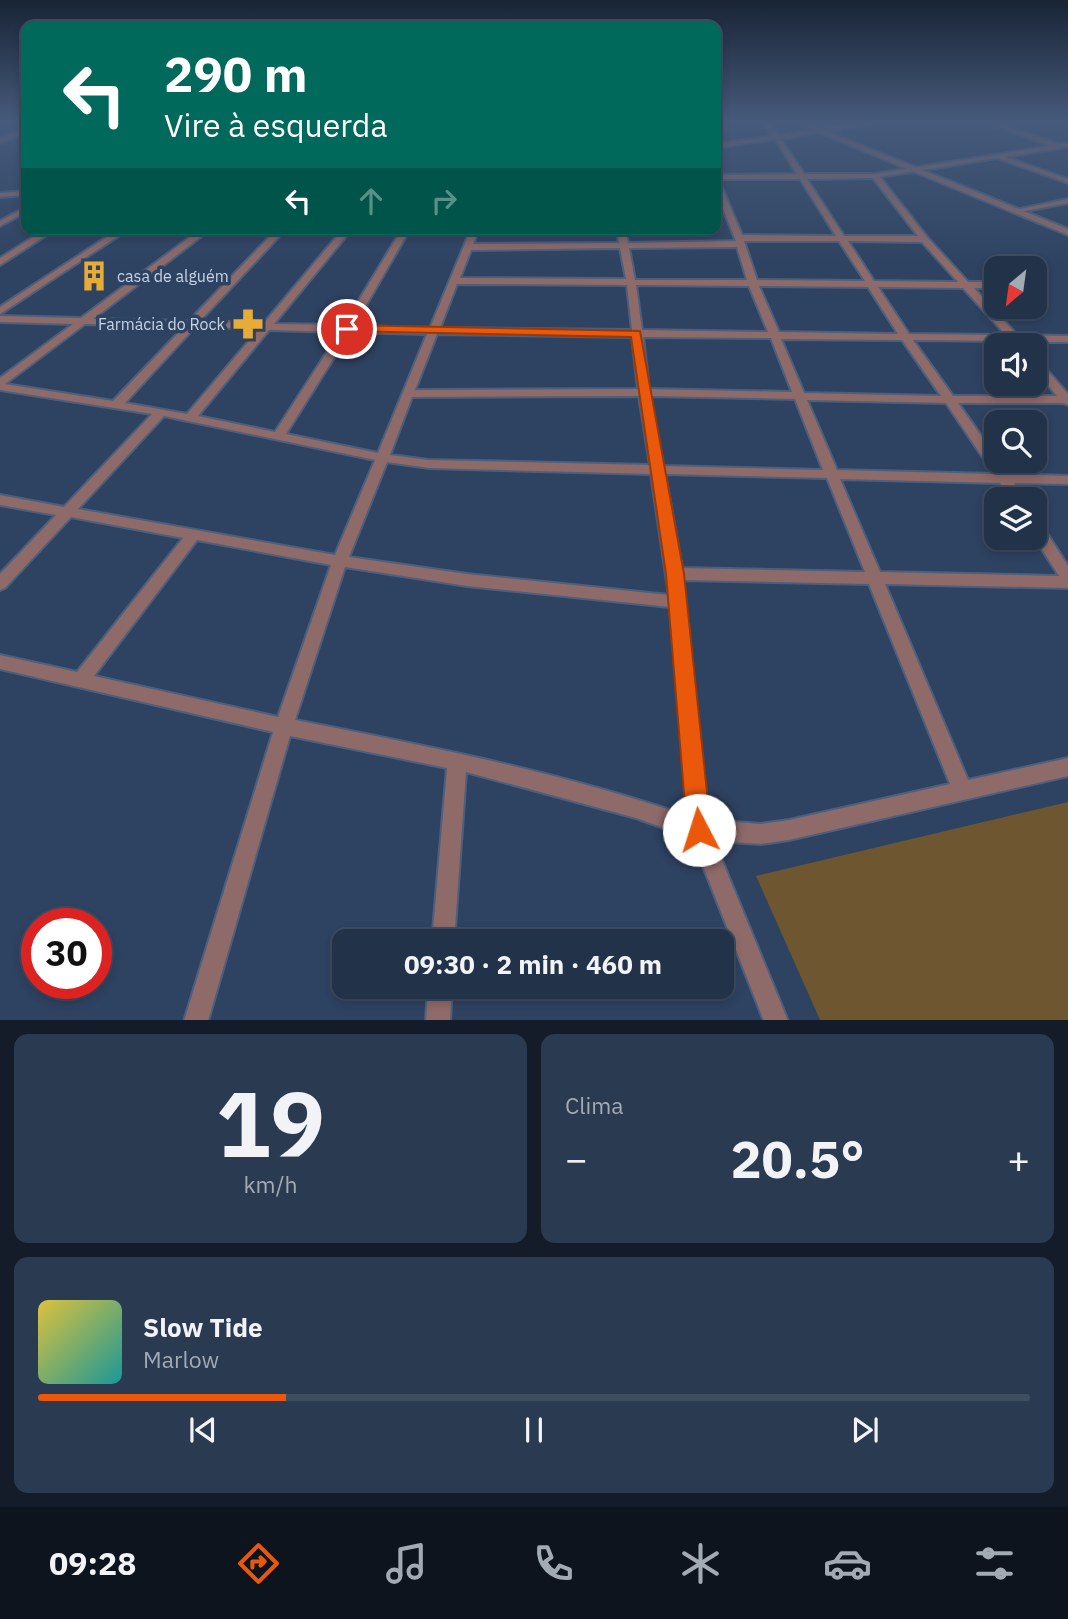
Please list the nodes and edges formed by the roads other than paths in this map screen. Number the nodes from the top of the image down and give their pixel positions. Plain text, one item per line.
1 (796, 169) edge
2 (912, 169) edge
3 (932, 169) edge
4 (1031, 169) edge
5 (918, 171) junction
6 (875, 176) junction
7 (721, 177) edge
8 (802, 177) junction
9 (1068, 181) edge
10 (21, 193) edge
11 (0, 195) edge
12 (721, 195) edge
13 (1068, 201) edge
14 (1014, 211) junction
15 (21, 212) edge
16 (0, 224) edge
17 (1068, 232) edge
18 (43, 235) edge
19 (116, 235) edge
20 (199, 235) edge
21 (276, 235) edge
22 (343, 235) edge
23 (402, 235) edge
24 (473, 235) edge
25 (622, 237) edge
26 (842, 238) junction
27 (924, 239) junction
28 (740, 241) junction
29 (469, 247) junction
30 (0, 262) edge
31 (455, 281) junction
32 (631, 281) junction
33 (753, 283) junction
34 (872, 284) junction
35 (964, 285) junction
36 (984, 285) edge
37 (0, 311) edge
38 (0, 319) edge
39 (83, 322) junction
40 (191, 325) junction
41 (265, 327) junction
42 (347, 329) junction
43 (433, 331) junction
44 (1009, 333) edge
45 (636, 334) junction
46 (775, 336) junction
47 (905, 338) junction
48 (1068, 339) edge
49 (984, 340) edge
50 (1047, 340) edge
51 (1047, 377) edge
52 (0, 385) edge
53 (644, 392) junction
54 (410, 394) junction
55 (800, 396) junction
56 (949, 400) junction
57 (1067, 400) edge
58 (116, 405) junction
59 (161, 412) junction
60 (190, 418) junction
61 (279, 435) junction
62 (384, 458) junction
63 (657, 470) junction
64 (833, 474) junction
65 (1005, 478) junction
66 (1068, 480) edge
67 (1011, 487) edge
68 (0, 500) edge
69 (66, 512) junction
70 (193, 535) junction
71 (1047, 546) edge
72 (340, 561) junction
73 (675, 574) junction
74 (873, 577) junction
75 (1068, 580) edge
76 (0, 584) edge
77 (678, 602) junction
78 (3, 666) edge
79 (81, 680) junction
80 (284, 726) junction
81 (457, 761) junction
82 (1068, 767) edge
83 (962, 789) junction
84 (699, 830) junction
85 (444, 929) edge
86 (439, 999) edge
87 (197, 1020) edge
88 (438, 1020) edge
89 (776, 1020) edge

1 - 8 street
2 - 5 street
3 - 5 street
4 - 9 street
5 - 6 street
5 - 14 street
6 - 8 street
6 - 27 street
7 - 8 street
8 - 26 street
10 - 11 street
12 - 28 street
13 - 14 street
14 - 17 street
15 - 16 street
18 - 30 street
19 - 37 street
20 - 39 street
21 - 40 street
22 - 41 street
23 - 42 street
24 - 29 street
25 - 28 street
25 - 29 street
25 - 32 street
26 - 27 street
26 - 28 street
26 - 34 street
27 - 35 street
28 - 33 street
29 - 31 street
31 - 32 street
31 - 43 street
32 - 33 street
32 - 45 street
33 - 34 street
33 - 46 street
34 - 35 street
34 - 47 street
35 - 36 street
35 - 44 street
38 - 39 street
39 - 40 street
39 - 52 street
40 - 41 street
40 - 58 street
41 - 42 street
41 - 60 street
42 - 43 street
42 - 61 street
43 - 45 street
43 - 54 street
45 - 46 street
45 - 53 street
46 - 47 street
46 - 55 street
47 - 49 street
47 - 56 street
48 - 50 street
51 - 57 street
52 - 58 street
53 - 54 street
53 - 55 street
53 - 63 street
54 - 62 street
55 - 56 street
55 - 64 street
56 - 57 street
56 - 65 street
58 - 59 street
59 - 60 street
59 - 69 street
60 - 61 street
61 - 62 street
62 - 63 street
62 - 72 street
63 - 64 street
63 - 73 street
64 - 65 street
64 - 74 street
65 - 66 street
65 - 67 street
68 - 69 street
69 - 70 street
69 - 76 street
70 - 72 street
70 - 79 street
71 - 75 street
72 - 77 street
72 - 80 street
73 - 74 street
73 - 77 street
74 - 75 street
74 - 83 street
77 - 84 street
78 - 79 street
79 - 80 street
80 - 81 street
80 - 87 street
81 - 84 street
81 - 85 street
82 - 83 street
83 - 84 street
84 - 89 street
86 - 88 street

